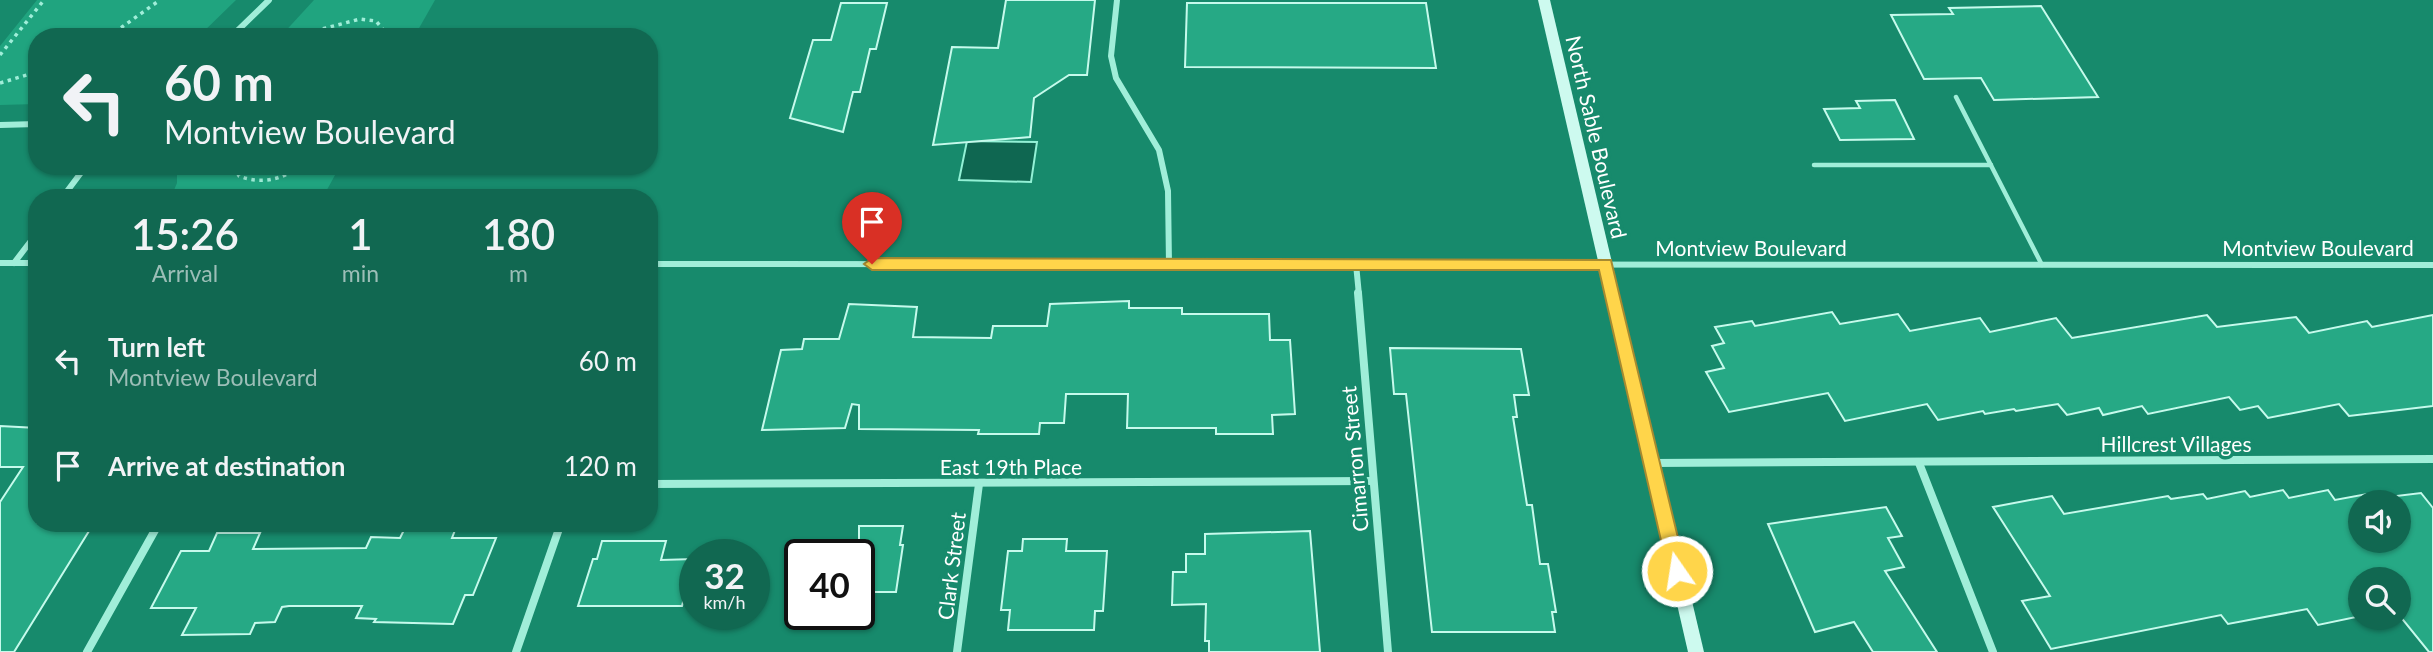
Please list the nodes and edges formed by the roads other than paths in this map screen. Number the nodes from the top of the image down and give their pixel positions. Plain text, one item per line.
1 (270, 0) edge
2 (1117, 0) edge
3 (1544, 0) edge
4 (240, 28) edge
5 (1956, 97) dead end
6 (28, 124) edge
7 (0, 125) edge
8 (1991, 164) junction
9 (1814, 165) dead end
10 (28, 245) edge
11 (0, 263) edge
12 (15, 263) junction
13 (28, 263) edge
14 (658, 264) edge
15 (1356, 264) junction
16 (1169, 265) junction
17 (1605, 265) junction
18 (2042, 265) junction
19 (2433, 265) edge
20 (2433, 459) edge
21 (1652, 463) junction
22 (1919, 463) junction
23 (1373, 481) junction
24 (658, 484) edge
25 (979, 484) junction
26 (154, 532) edge
27 (558, 532) edge
28 (87, 652) edge
29 (516, 652) edge
30 (957, 652) edge
31 (1388, 652) edge
32 (1696, 652) edge
33 (1993, 652) edge

1 - 4 street
2 - 16 street
3 - 17 street, North Sable Boulevard
5 - 8 lane
6 - 7 street
8 - 9 lane
8 - 18 lane
10 - 12 street
11 - 12 street
12 - 13 street
14 - 16 street, Montview Boulevard
15 - 16 street, Montview Boulevard
15 - 17 street, Montview Boulevard
15 - 23 street, Cimarron Street
17 - 18 street, Montview Boulevard
17 - 21 street, North Sable Boulevard
18 - 19 street, Montview Boulevard
20 - 22 street, Hillcrest Villages
21 - 22 street, Hillcrest Villages
21 - 32 street, North Sable Boulevard
22 - 33 street
23 - 25 street, East 19th Place
23 - 31 street, Cimarron Street
24 - 25 street, East 19th Place
25 - 30 street, Clark Street
26 - 28 street
27 - 29 street

